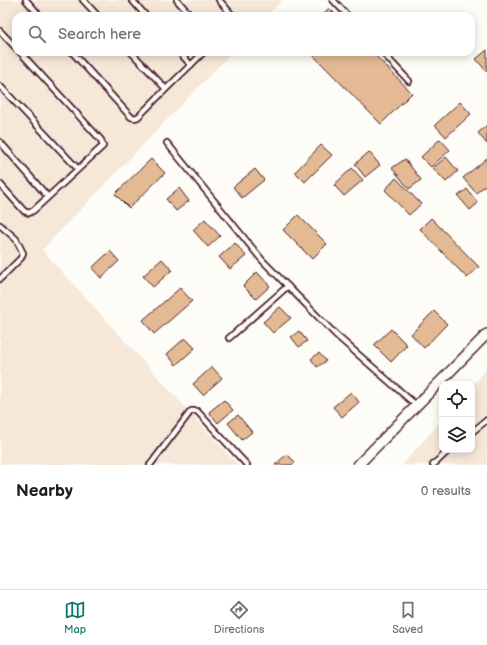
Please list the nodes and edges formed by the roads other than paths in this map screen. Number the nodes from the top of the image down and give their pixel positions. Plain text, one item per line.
1 (26, 0) edge
2 (83, 0) edge
3 (132, 0) edge
4 (178, 0) edge
5 (219, 0) edge
6 (333, 0) edge
7 (36, 12) edge
8 (94, 12) edge
9 (142, 12) edge
10 (188, 12) edge
11 (230, 12) edge
12 (344, 12) edge
13 (0, 31) edge
14 (12, 44) edge
15 (24, 56) edge
16 (76, 56) edge
17 (136, 56) edge
18 (183, 56) edge
19 (200, 56) edge
20 (386, 56) edge
21 (191, 65) junction
22 (409, 81) dead end
23 (0, 86) edge
24 (166, 89) junction
25 (0, 142) edge
26 (167, 143) dead end
27 (78, 169) junction
28 (0, 184) edge
29 (48, 197) junction
30 (0, 225) edge
31 (0, 278) edge
32 (288, 286) junction
33 (487, 334) edge
34 (229, 338) dead end
35 (417, 406) junction
36 (487, 420) edge
37 (475, 430) edge
38 (447, 453) edge
39 (150, 465) edge
40 (247, 465) edge
41 (358, 465) edge
42 (433, 465) edge

1 - 7 lane
2 - 8 lane
3 - 9 lane
4 - 10 lane
5 - 11 lane
6 - 12 lane
13 - 14 lane
15 - 27 lane
16 - 24 lane
17 - 24 lane
18 - 21 lane
19 - 21 lane
20 - 22 lane
21 - 24 lane
23 - 27 lane
25 - 29 lane
26 - 32 lane
27 - 29 lane
28 - 29 lane
30 - 31 lane
32 - 34 lane
32 - 35 lane
33 - 35 street
35 - 41 street
36 - 37 lane
38 - 42 lane
39 - 40 lane

